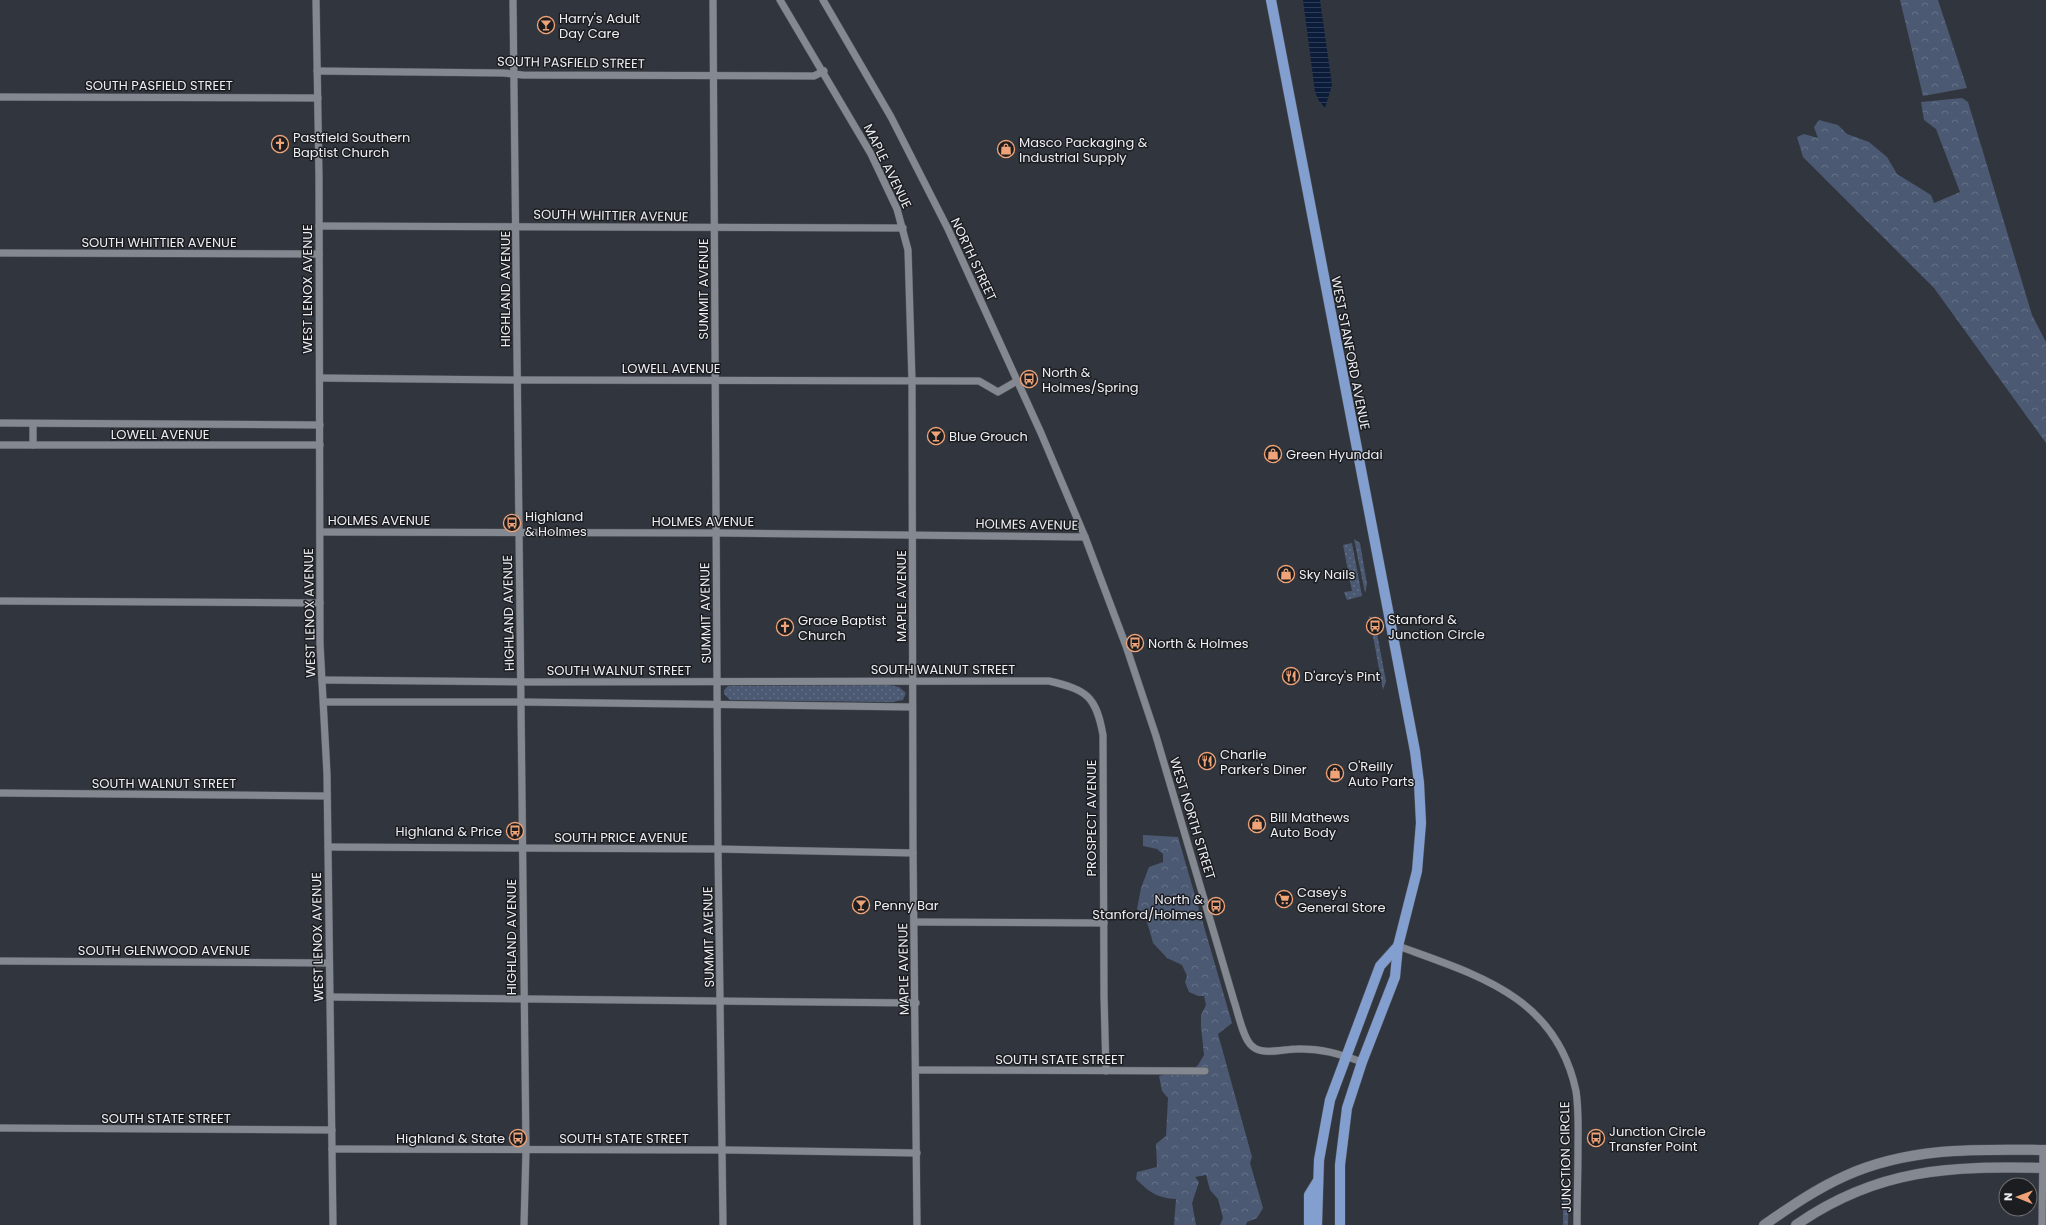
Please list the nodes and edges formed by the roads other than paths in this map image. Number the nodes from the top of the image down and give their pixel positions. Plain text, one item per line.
1 (316, 0) edge
2 (513, 0) edge
3 (713, 0) edge
4 (780, 0) edge
5 (823, 0) edge
6 (1271, 0) edge
7 (318, 71) junction
8 (824, 72) junction
9 (514, 74) junction
10 (713, 76) junction
11 (0, 97) edge
12 (318, 98) junction
13 (319, 226) junction
14 (517, 226) junction
15 (715, 228) junction
16 (903, 228) junction
17 (0, 253) edge
18 (319, 254) junction
19 (320, 378) junction
20 (518, 380) junction
21 (715, 380) junction
22 (912, 381) junction
23 (1017, 381) junction
24 (0, 424) edge
25 (33, 424) junction
26 (320, 425) junction
27 (0, 445) edge
28 (33, 445) junction
29 (320, 445) junction
30 (320, 532) junction
31 (518, 532) junction
32 (716, 533) junction
33 (913, 534) junction
34 (1085, 537) junction
35 (0, 601) edge
36 (320, 603) junction
37 (322, 680) junction
38 (718, 681) junction
39 (520, 682) junction
40 (913, 682) junction
41 (1082, 692) joint
42 (324, 702) junction
43 (520, 702) junction
44 (718, 703) junction
45 (912, 707) junction
46 (0, 793) edge
47 (327, 796) junction
48 (328, 847) junction
49 (522, 848) junction
50 (718, 849) junction
51 (913, 853) junction
52 (914, 922) junction
53 (1104, 923) junction
54 (1398, 946) junction
55 (0, 961) edge
56 (329, 963) junction
57 (330, 997) junction
58 (523, 998) junction
59 (721, 1000) junction
60 (916, 1003) junction
61 (1346, 1056) junction
62 (1362, 1062) junction
63 (916, 1070) junction
64 (1205, 1070) dead end
65 (1106, 1071) junction
66 (0, 1128) edge
67 (332, 1130) junction
68 (332, 1149) junction
69 (526, 1150) junction
70 (722, 1150) junction
71 (2045, 1150) edge
72 (916, 1153) junction
73 (2044, 1168) edge
74 (1317, 1182) junction
75 (333, 1225) edge
76 (524, 1225) edge
77 (724, 1225) edge
78 (917, 1225) edge
79 (1309, 1225) edge
80 (1317, 1225) edge
81 (1340, 1225) edge
82 (1577, 1225) edge
83 (1764, 1225) edge
84 (1796, 1225) edge
85 (2042, 1225) edge

1 - 7 street, WEST LENOX AVENUE
2 - 9 street, HIGHLAND AVENUE
3 - 10 street, SUMMIT AVENUE
4 - 8 street, MAPLE AVENUE
5 - 23 street, NORTH STREET
6 - 54 main road, WEST STANFORD AVENUE
7 - 9 street, SOUTH PASFIELD STREET
7 - 12 street, WEST LENOX AVENUE
8 - 10 street, SOUTH PASFIELD STREET
8 - 16 street, MAPLE AVENUE
9 - 10 street, SOUTH PASFIELD STREET
9 - 14 street, HIGHLAND AVENUE
10 - 15 street, SUMMIT AVENUE
11 - 12 street, SOUTH PASFIELD STREET
12 - 13 street, WEST LENOX AVENUE
13 - 14 street, SOUTH WHITTIER AVENUE
13 - 18 street, WEST LENOX AVENUE
14 - 15 street, SOUTH WHITTIER AVENUE
14 - 20 street, HIGHLAND AVENUE
15 - 16 street, SOUTH WHITTIER AVENUE
15 - 21 street, SUMMIT AVENUE
16 - 22 street, MAPLE AVENUE
17 - 18 street, SOUTH WHITTIER AVENUE
18 - 19 street, WEST LENOX AVENUE
19 - 20 street, LOWELL AVENUE
19 - 26 street, WEST LENOX AVENUE
20 - 21 street, LOWELL AVENUE
20 - 31 street, HIGHLAND AVENUE
21 - 22 street, LOWELL AVENUE
21 - 32 street, SUMMIT AVENUE
22 - 23 street, LOWELL AVENUE
22 - 33 street, MAPLE AVENUE
23 - 34 street, NORTH STREET
24 - 25 street, LOWELL AVENUE
25 - 26 street, LOWELL AVENUE
25 - 28 street
26 - 29 street, WEST LENOX AVENUE
27 - 28 street, LOWELL AVENUE
28 - 29 street, LOWELL AVENUE
29 - 30 street, WEST LENOX AVENUE
30 - 31 street, HOLMES AVENUE
30 - 36 street, WEST LENOX AVENUE
31 - 32 street, HOLMES AVENUE
31 - 39 street, HIGHLAND AVENUE
32 - 33 street, HOLMES AVENUE
32 - 38 street, SUMMIT AVENUE
33 - 34 street, HOLMES AVENUE
33 - 40 street, MAPLE AVENUE
34 - 61 street, WEST NORTH STREET
35 - 36 street
36 - 37 street, WEST LENOX AVENUE
37 - 39 street, SOUTH WALNUT STREET
37 - 42 street, WEST LENOX AVENUE
38 - 39 street, SOUTH WALNUT STREET
38 - 40 street, SOUTH WALNUT STREET
38 - 44 street, SUMMIT AVENUE
39 - 43 street, HIGHLAND AVENUE
40 - 41 street, SOUTH WALNUT STREET
40 - 45 street, MAPLE AVENUE
41 - 53 street, PROSPECT AVENUE
42 - 43 street
42 - 47 street, WEST LENOX AVENUE
43 - 44 street
43 - 49 street, HIGHLAND AVENUE
44 - 45 street
44 - 50 street, SUMMIT AVENUE
45 - 51 street, MAPLE AVENUE
46 - 47 street, SOUTH WALNUT STREET
47 - 48 street, WEST LENOX AVENUE
48 - 49 street, SOUTH PRICE AVENUE
48 - 56 street, WEST LENOX AVENUE
49 - 50 street, SOUTH PRICE AVENUE
49 - 58 street, HIGHLAND AVENUE
50 - 51 street, SOUTH PRICE AVENUE
50 - 59 street, SUMMIT AVENUE
51 - 52 street, MAPLE AVENUE
52 - 53 street
52 - 60 street, MAPLE AVENUE
53 - 65 street, PROSPECT AVENUE
54 - 61 main road, WEST STANFORD AVENUE
54 - 62 main road, WEST STANFORD AVENUE
54 - 82 street, JUNCTION CIRCLE
55 - 56 street, SOUTH GLENWOOD AVENUE
56 - 57 street, WEST LENOX AVENUE
57 - 58 street
57 - 67 street, WEST LENOX AVENUE
58 - 59 street
58 - 69 street, HIGHLAND AVENUE
59 - 60 street
59 - 70 street, SUMMIT AVENUE
60 - 63 street, MAPLE AVENUE
61 - 62 street, WEST NORTH STREET
61 - 74 main road, WEST STANFORD AVENUE
62 - 81 main road, WEST STANFORD AVENUE
63 - 65 street, SOUTH STATE STREET
63 - 72 street, MAPLE AVENUE
64 - 65 street, SOUTH STATE STREET
66 - 67 street, SOUTH STATE STREET
67 - 68 street, WEST LENOX AVENUE
68 - 69 street, SOUTH STATE STREET
68 - 75 street, WEST LENOX AVENUE
69 - 70 street, SOUTH STATE STREET
69 - 76 street, HIGHLAND AVENUE
70 - 72 street, SOUTH STATE STREET
70 - 77 street, SUMMIT AVENUE
71 - 73 street
71 - 83 main road
72 - 78 street, MAPLE AVENUE
73 - 84 main road
73 - 85 street
74 - 79 main road
74 - 80 main road, WEST STANFORD AVENUE

